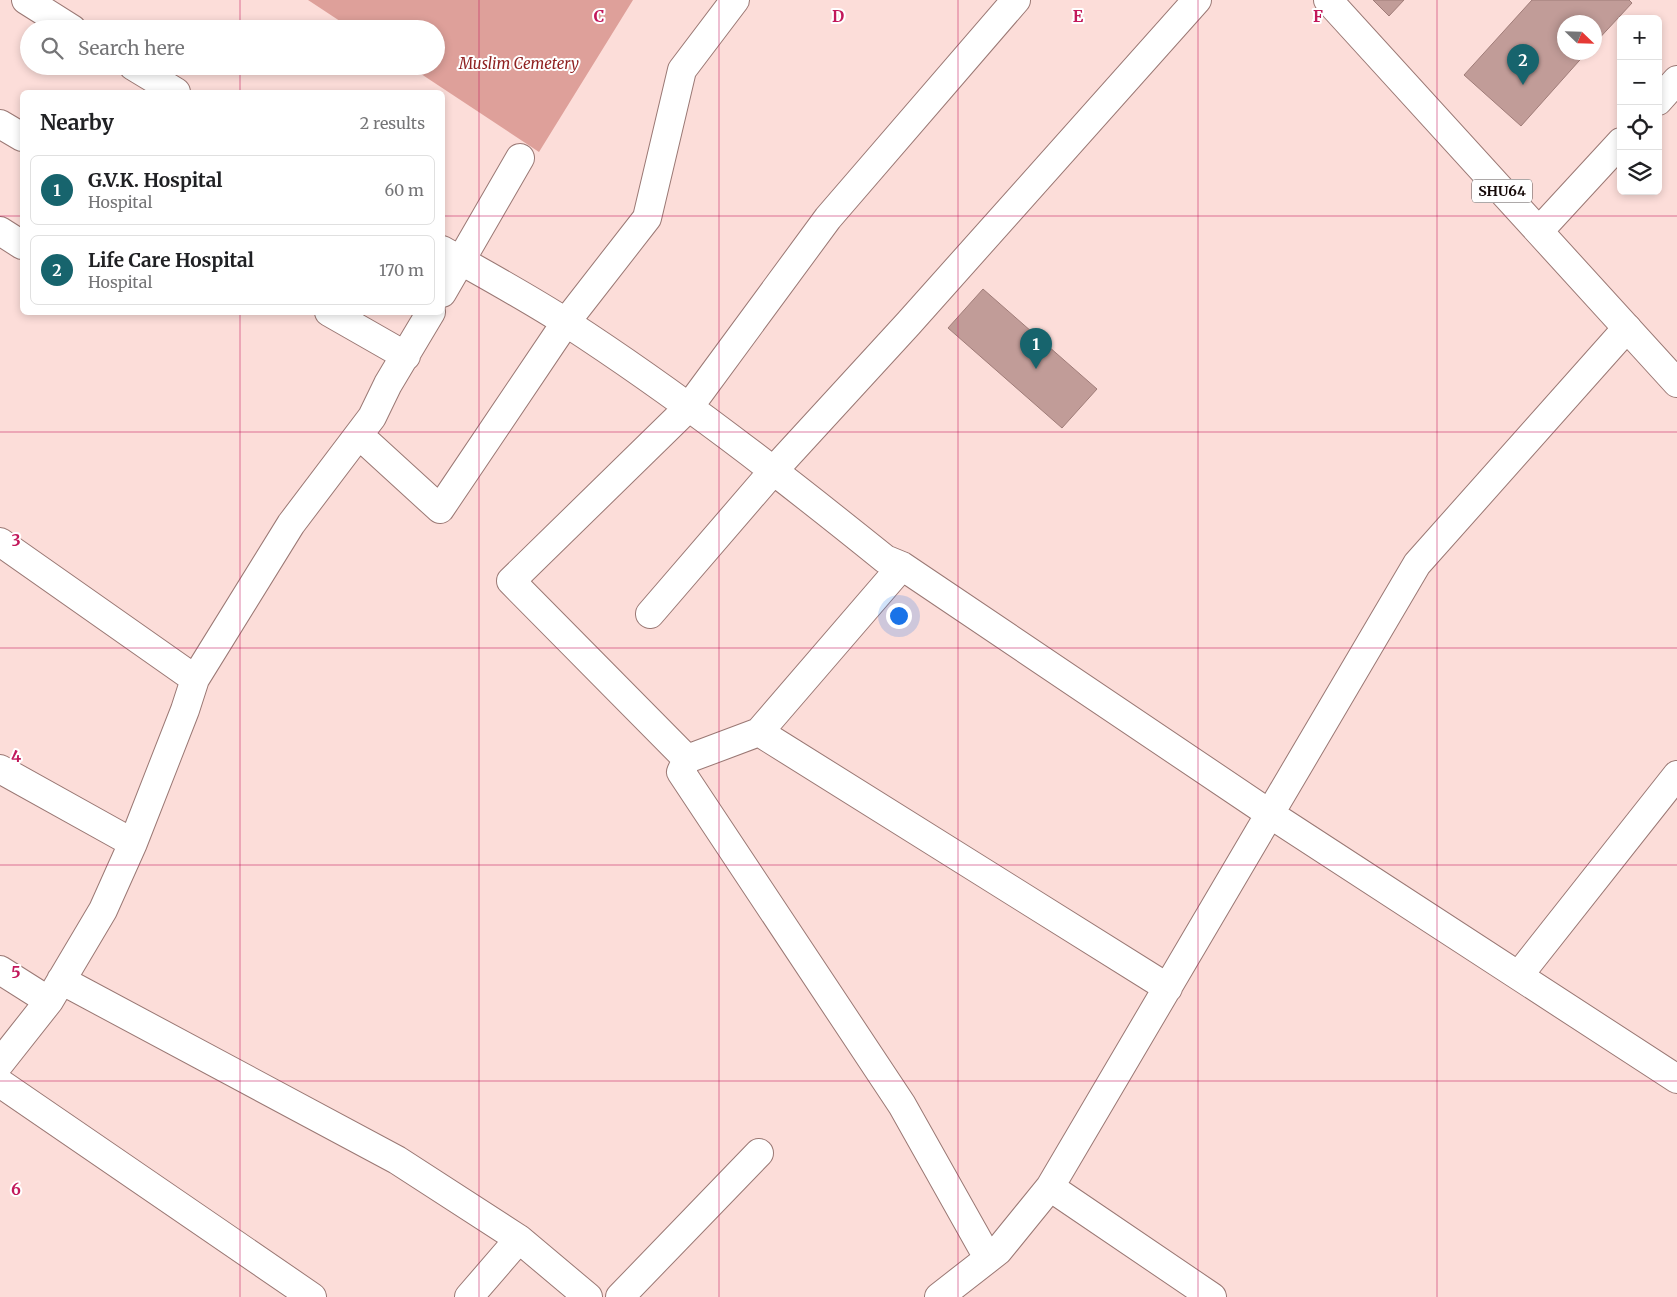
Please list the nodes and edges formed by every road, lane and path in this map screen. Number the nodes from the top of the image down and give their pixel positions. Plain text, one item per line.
1 (26, 0) edge
2 (735, 0) edge
3 (1016, 0) edge
4 (1197, 0) edge
5 (1328, 0) edge
6 (58, 20) edge
7 (148, 75) edge
8 (1677, 80) edge
9 (173, 90) edge
10 (1662, 97) edge
11 (0, 124) edge
12 (20, 136) edge
13 (1617, 146) edge
14 (520, 158) dead end
15 (0, 231) edge
16 (1539, 232) junction
17 (20, 244) edge
18 (452, 256) edge
19 (445, 282) edge
20 (334, 315) edge
21 (430, 315) edge
22 (566, 322) junction
23 (1627, 328) junction
24 (406, 356) junction
25 (1677, 382) edge
26 (689, 407) junction
27 (359, 435) junction
28 (774, 470) junction
29 (0, 542) edge
30 (902, 566) junction
31 (650, 614) dead end
32 (195, 679) junction
33 (760, 732) junction
34 (687, 759) junction
35 (0, 769) edge
36 (1677, 775) edge
37 (1270, 814) junction
38 (133, 843) junction
39 (0, 970) edge
40 (1519, 975) junction
41 (1168, 988) junction
42 (55, 991) junction
43 (0, 1063) edge
44 (1677, 1079) edge
45 (0, 1082) edge
46 (759, 1153) dead end
47 (1050, 1187) junction
48 (519, 1239) junction
49 (988, 1258) junction
50 (312, 1297) edge
51 (469, 1297) edge
52 (588, 1297) edge
53 (620, 1297) edge
54 (939, 1297) edge
55 (1212, 1297) edge

1 - 6 street
2 - 22 street
3 - 26 street
4 - 28 street
5 - 16 street, SHU64
7 - 9 street
8 - 10 street
11 - 12 street
13 - 16 street
14 - 18 street
15 - 17 street
16 - 23 street, SHU64
18 - 19 street
18 - 22 street
20 - 24 street
21 - 24 street
22 - 26 street
22 - 27 street
23 - 25 street, SHU64
23 - 37 street
24 - 27 street
26 - 28 street
26 - 34 street
27 - 32 street
28 - 30 street
28 - 31 street
29 - 32 street
30 - 33 street
30 - 37 street
32 - 38 street
33 - 34 street
33 - 41 street
34 - 49 street
35 - 38 street
36 - 40 street
37 - 40 street
37 - 41 street
38 - 42 street
39 - 42 street
40 - 44 street
41 - 47 street
42 - 43 street
42 - 48 street
45 - 50 street
46 - 53 street
47 - 49 street
47 - 55 street
48 - 51 street
48 - 52 street
49 - 54 street

